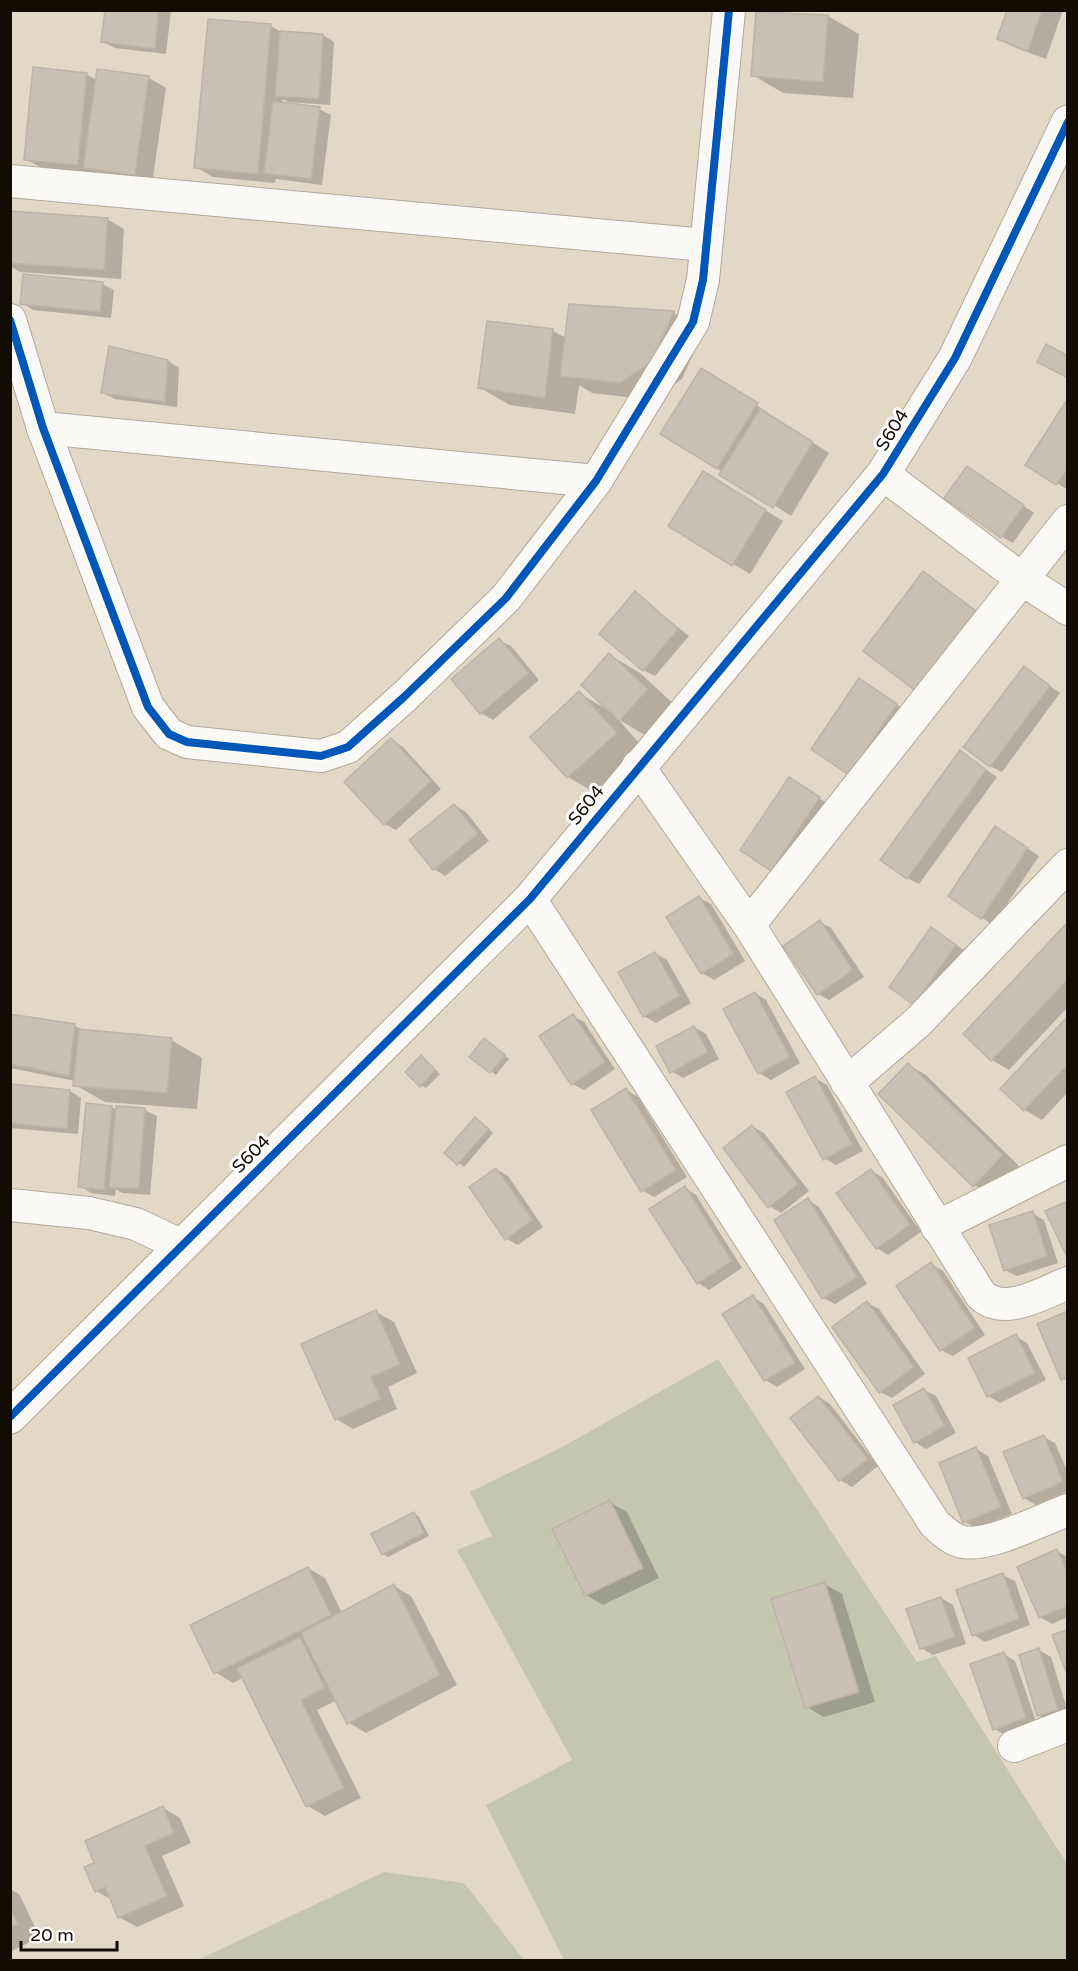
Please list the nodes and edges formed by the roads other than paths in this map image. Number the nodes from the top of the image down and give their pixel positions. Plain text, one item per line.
1 (729, 10) edge
2 (1068, 122) edge
3 (10, 181) edge
4 (705, 245) junction
5 (10, 320) edge
6 (43, 428) junction
7 (883, 474) junction
8 (596, 482) junction
9 (1068, 521) edge
10 (1023, 580) junction
11 (1068, 609) edge
12 (638, 766) junction
13 (1068, 865) edge
14 (530, 899) junction
15 (749, 925) junction
16 (847, 1083) junction
17 (1068, 1161) edge
18 (10, 1205) edge
19 (937, 1227) junction
20 (180, 1245) junction
21 (1068, 1283) edge
22 (10, 1417) edge
23 (1068, 1510) edge
24 (1068, 1725) edge
25 (1014, 1746) dead end

1 - 4 street
2 - 7 street, S604
3 - 4 street
4 - 8 street
5 - 6 street
6 - 8 street
6 - 8 street
7 - 10 street
7 - 12 street, S604
9 - 10 street
10 - 11 street
10 - 15 street
12 - 14 street, S604
12 - 15 street
13 - 16 street
14 - 20 street, S604
14 - 23 street
15 - 16 street
16 - 19 street
17 - 19 street
18 - 20 street
19 - 21 street
20 - 22 street, S604
24 - 25 street

